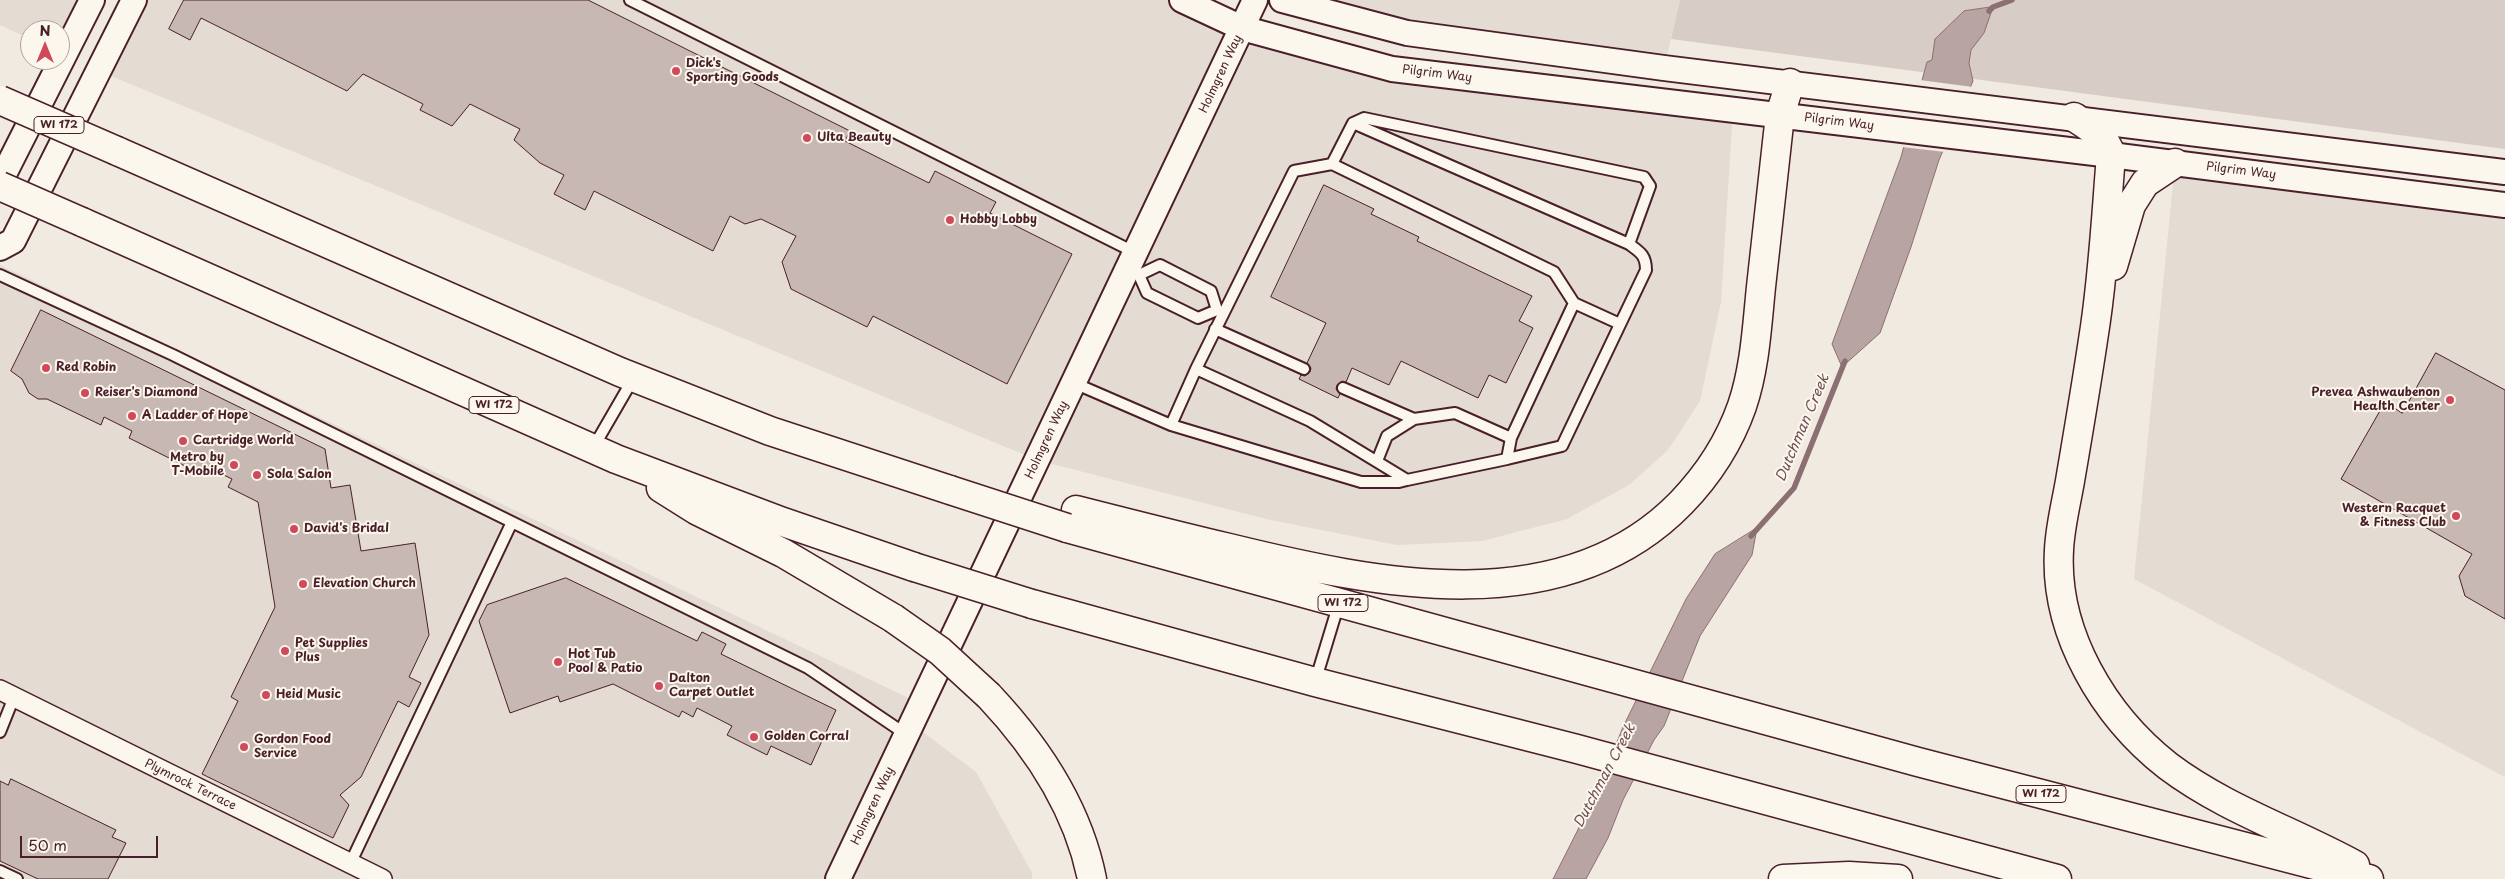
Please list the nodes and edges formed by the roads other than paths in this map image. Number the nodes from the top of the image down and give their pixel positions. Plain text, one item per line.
1 (92, 0) edge
2 (134, 0) edge
3 (630, 0) edge
4 (1182, 0) edge
5 (1254, 0) edge
6 (1282, 0) edge
7 (1242, 28) junction
8 (1790, 83) junction
9 (0, 100) edge
10 (1780, 115) junction
11 (2074, 117) junction
12 (1353, 123) junction
13 (2111, 155) junction
14 (2175, 163) junction
15 (1332, 164) junction
16 (2505, 172) edge
17 (0, 182) edge
18 (0, 186) edge
19 (2505, 205) edge
20 (1628, 244) junction
21 (0, 248) edge
22 (1134, 266) junction
23 (0, 274) edge
24 (1574, 303) junction
25 (2098, 313) junction
26 (1620, 324) junction
27 (1215, 328) junction
28 (1304, 369) dead end
29 (1196, 370) junction
30 (634, 377) junction
31 (1074, 383) junction
32 (1343, 388) dead end
33 (1414, 419) junction
34 (1171, 425) junction
35 (1511, 438) junction
36 (604, 454) junction
37 (1507, 459) junction
38 (1377, 461) junction
39 (1407, 480) junction
40 (1072, 519) junction
41 (512, 522) junction
42 (1339, 602) junction
43 (1315, 682) junction
44 (7, 693) edge
45 (0, 732) edge
46 (907, 735) junction
47 (350, 864) junction
48 (0, 871) edge
49 (17, 879) edge
50 (382, 879) edge
51 (838, 879) edge
52 (1092, 879) edge
53 (1784, 879) edge
54 (1898, 879) edge
55 (2057, 879) edge
56 (2369, 879) edge
57 (2381, 879) edge

1 - 17 street
2 - 21 street
3 - 22 lane
4 - 7 street, Pilgrim Way
5 - 7 street, Holmgren Way
6 - 8 street
7 - 10 street, Pilgrim Way
7 - 22 street, Holmgren Way
8 - 10 highway
8 - 11 street
9 - 30 highway, WI 172, bridge
10 - 13 street, Pilgrim Way
10 - 40 highway
11 - 13 highway
11 - 16 street
12 - 15 lane
12 - 20 lane
12 - 20 lane
13 - 14 street, Pilgrim Way
13 - 25 highway
14 - 19 street, Pilgrim Way
14 - 25 highway
15 - 24 lane
15 - 27 lane
18 - 36 highway, WI 172, bridge
20 - 26 lane
22 - 22 lane
22 - 31 street, Holmgren Way
23 - 41 lane
24 - 26 lane
24 - 35 lane
25 - 57 highway
26 - 37 lane
27 - 28 lane
27 - 29 lane
29 - 34 lane
29 - 38 lane
30 - 36 lane
30 - 40 highway, WI 172, bridge
31 - 34 lane
31 - 46 street, Holmgren Way
32 - 33 lane
33 - 35 lane
33 - 38 lane
34 - 39 lane
35 - 37 lane
36 - 43 highway, WI 172, bridge
36 - 52 highway, bridge
37 - 39 lane
38 - 39 lane
40 - 42 highway, WI 172
41 - 46 lane
41 - 47 lane
42 - 43 lane
42 - 56 highway, WI 172
43 - 55 highway, WI 172
44 - 45 lane
44 - 47 street, Plymrock Terrace
46 - 51 street, Holmgren Way
47 - 50 street, Plymrock Terrace
48 - 49 lane
53 - 54 highway

